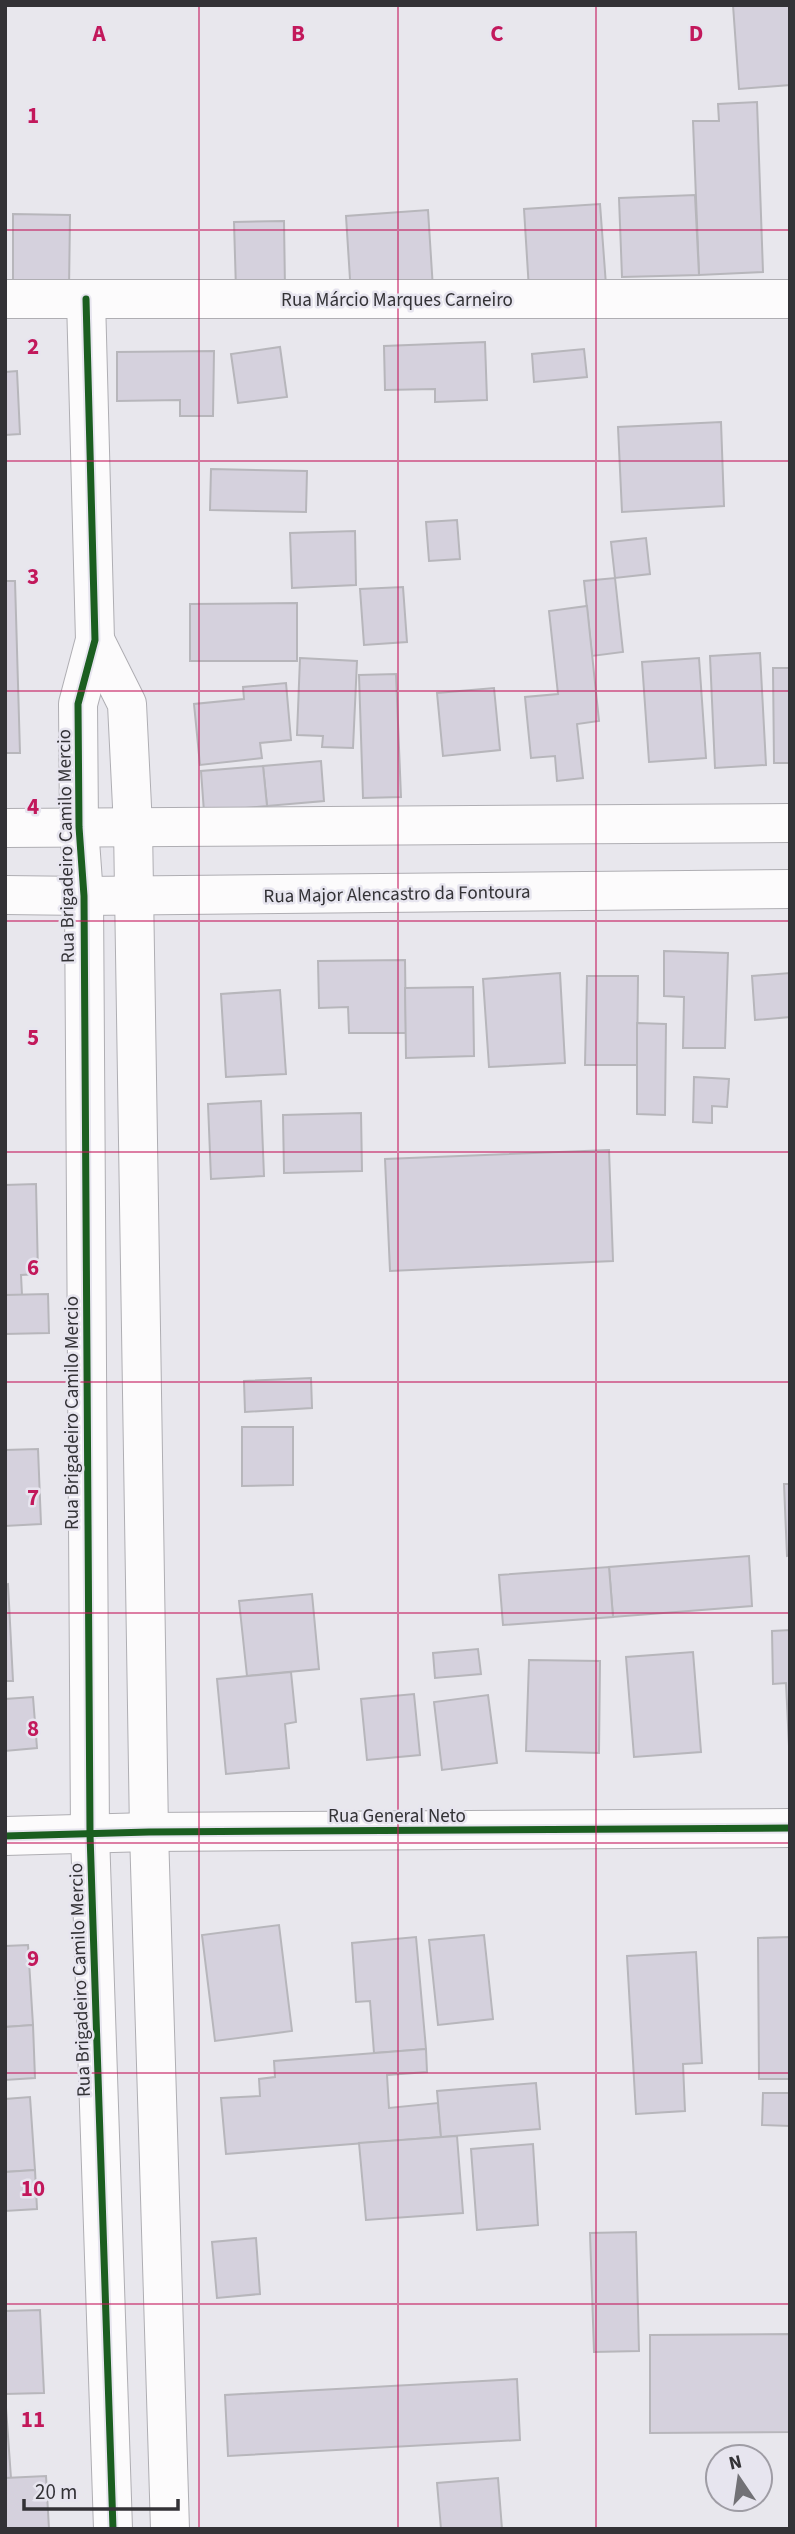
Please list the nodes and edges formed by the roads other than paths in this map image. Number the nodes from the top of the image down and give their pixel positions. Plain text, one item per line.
1 (5, 299) edge
2 (86, 299) junction
3 (790, 299) edge
4 (95, 640) junction
5 (790, 823) edge
6 (79, 827) junction
7 (133, 827) junction
8 (5, 828) edge
9 (790, 889) edge
10 (5, 895) edge
11 (84, 896) junction
12 (135, 896) junction
13 (87, 1411) junction
14 (142, 1411) junction
15 (790, 1828) edge
16 (149, 1832) junction
17 (90, 1834) junction
18 (5, 1836) edge
19 (106, 2314) junction
20 (163, 2314) junction
21 (113, 2529) edge
22 (170, 2529) edge

1 - 2 street, Rua Márcio Marques Carneiro
2 - 3 street, Rua Márcio Marques Carneiro
2 - 4 street, Rua Brigadeiro Camilo Mercio
4 - 6 street, Rua Brigadeiro Camilo Mercio
4 - 7 street, Rua Brigadeiro Camilo Mercio
5 - 7 street
6 - 7 street
6 - 8 street
6 - 11 street, Rua Brigadeiro Camilo Mercio
7 - 12 street, Rua Brigadeiro Camilo Mercio
9 - 12 street, Rua Major Alencastro da Fontoura
10 - 11 street, Rua Major Alencastro da Fontoura
11 - 12 street, Rua Major Alencastro da Fontoura
11 - 13 street, Rua Brigadeiro Camilo Mercio
12 - 14 street, Rua Brigadeiro Camilo Mercio
13 - 14 street
13 - 17 street, Rua Brigadeiro Camilo Mercio
14 - 16 street, Rua Brigadeiro Camilo Mercio
15 - 16 street, Rua General Neto
16 - 17 street, Rua General Neto
16 - 20 street, Rua Brigadeiro Camilo Mercio
17 - 18 street, Rua General Neto
17 - 19 street, Rua Brigadeiro Camilo Mercio
19 - 20 street
19 - 21 street, Rua Brigadeiro Camilo Mercio
20 - 22 street, Rua Brigadeiro Camilo Mercio

